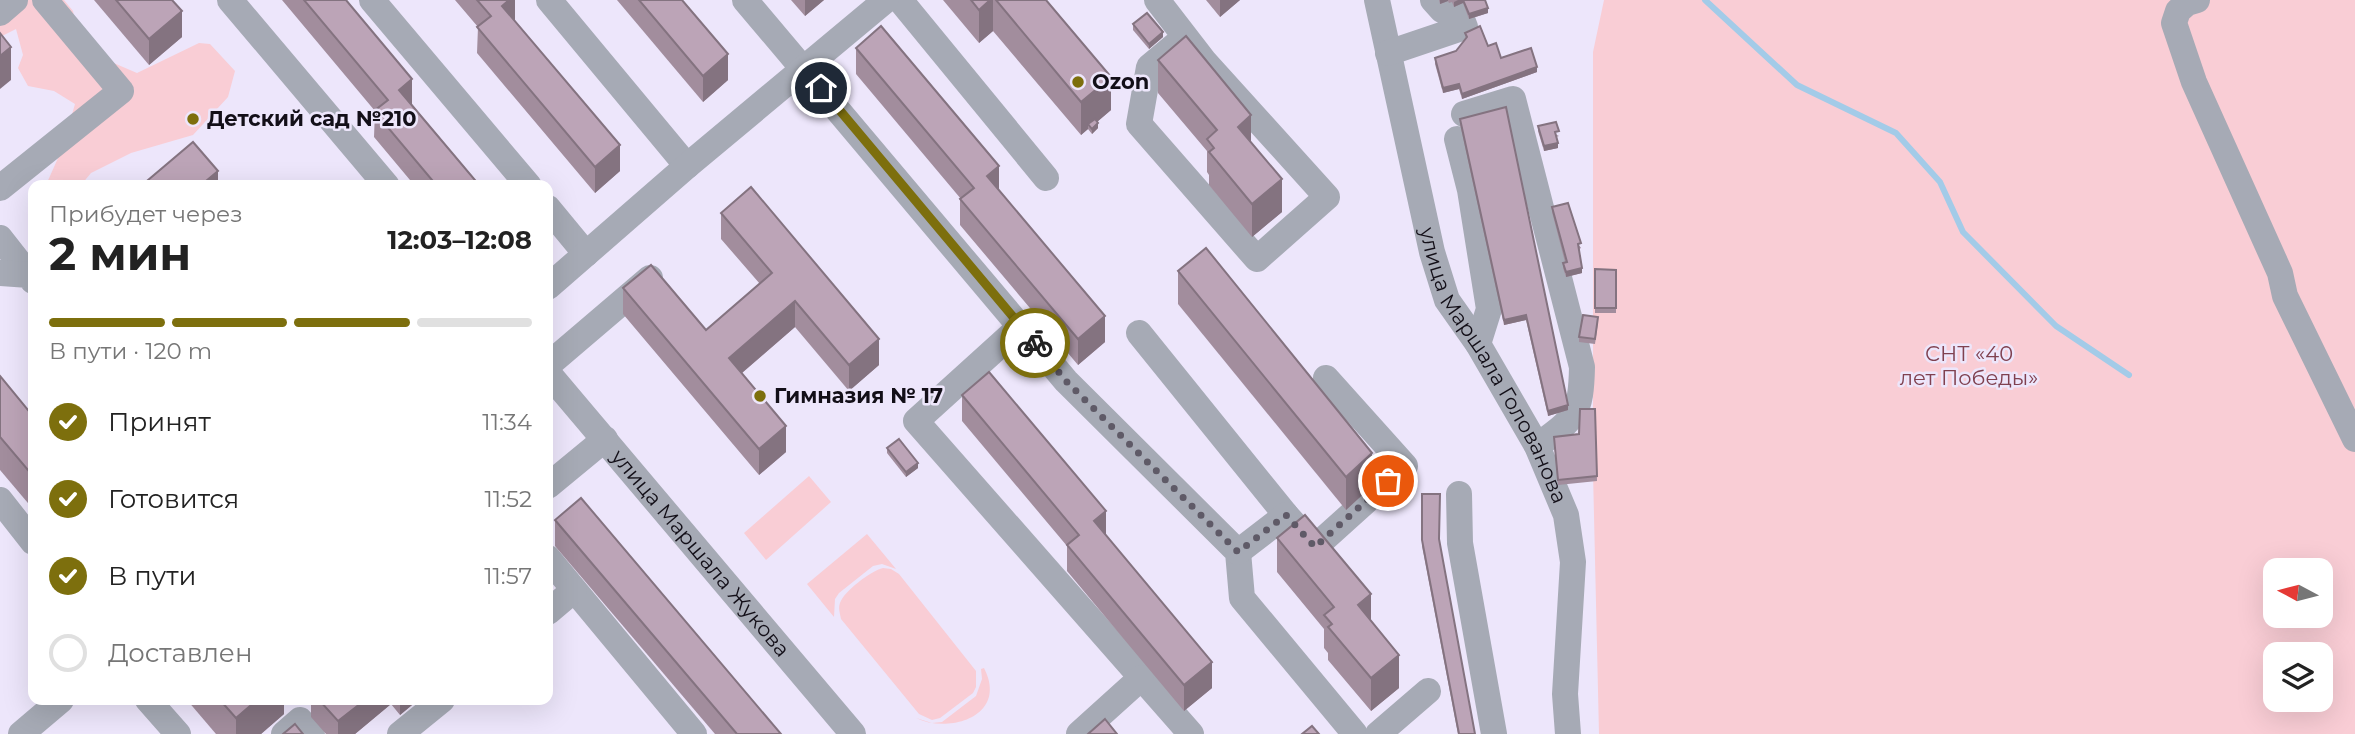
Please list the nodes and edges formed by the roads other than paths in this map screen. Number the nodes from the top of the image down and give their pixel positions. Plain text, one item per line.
1 (15, 0) edge
2 (45, 0) edge
3 (230, 0) edge
4 (372, 0) edge
5 (549, 0) edge
6 (745, 0) edge
7 (886, 0) edge
8 (900, 0) edge
9 (1157, 0) edge
10 (1377, 0) edge
11 (1433, 0) edge
12 (2197, 0) edge
13 (0, 13) edge
14 (1185, 37) junction
15 (1388, 53) junction
16 (804, 68) junction
17 (687, 166) junction
18 (1046, 178) dead end
19 (382, 180) edge
20 (524, 180) edge
21 (0, 188) edge
22 (553, 214) edge
23 (0, 238) edge
24 (586, 254) junction
25 (0, 273) edge
26 (28, 274) edge
27 (28, 278) edge
28 (650, 278) edge
29 (553, 283) edge
30 (1021, 326) junction
31 (1139, 333) dead end
32 (1478, 344) junction
33 (553, 361) edge
34 (1326, 378) dead end
35 (553, 379) edge
36 (605, 439) junction
37 (2355, 439) edge
38 (1537, 446) junction
39 (553, 482) edge
40 (1459, 494) dead end
41 (0, 500) edge
42 (1286, 515) junction
43 (28, 536) edge
44 (1238, 552) junction
45 (553, 564) edge
46 (574, 590) junction
47 (553, 608) edge
48 (1141, 678) junction
49 (1428, 691) dead end
50 (55, 705) edge
51 (152, 705) edge
52 (436, 705) edge
53 (21, 734) edge
54 (178, 734) edge
55 (400, 734) edge
56 (694, 734) edge
57 (853, 734) edge
58 (1079, 734) edge
59 (1191, 734) edge
60 (1355, 734) edge
61 (1378, 734) edge
62 (1494, 734) edge
63 (1568, 734) edge

1 - 13 street
2 - 21 street
3 - 19 street
4 - 20 street
5 - 17 street
6 - 16 street
7 - 16 street
8 - 18 street
9 - 14 street
10 - 15 street, улица Маршала Голованова
11 - 15 street
12 - 37 street
14 - 14 street
15 - 32 street, улица Маршала Голованова
16 - 17 street
16 - 30 street
17 - 24 street
22 - 24 street
23 - 26 street
24 - 29 street
25 - 27 street
28 - 33 street
30 - 44 street
30 - 48 street
31 - 42 street
32 - 38 street, улица Маршала Голованова
32 - 38 street
34 - 42 street
35 - 36 street, улица Маршала Жукова
36 - 39 street
36 - 57 street, улица Маршала Жукова
38 - 63 street, улица Маршала Голованова
40 - 62 street
41 - 43 street
42 - 44 street
44 - 60 street
45 - 46 street
46 - 47 street
46 - 56 street
48 - 58 street
48 - 59 street
49 - 61 street
50 - 53 street
51 - 54 street
52 - 55 street

